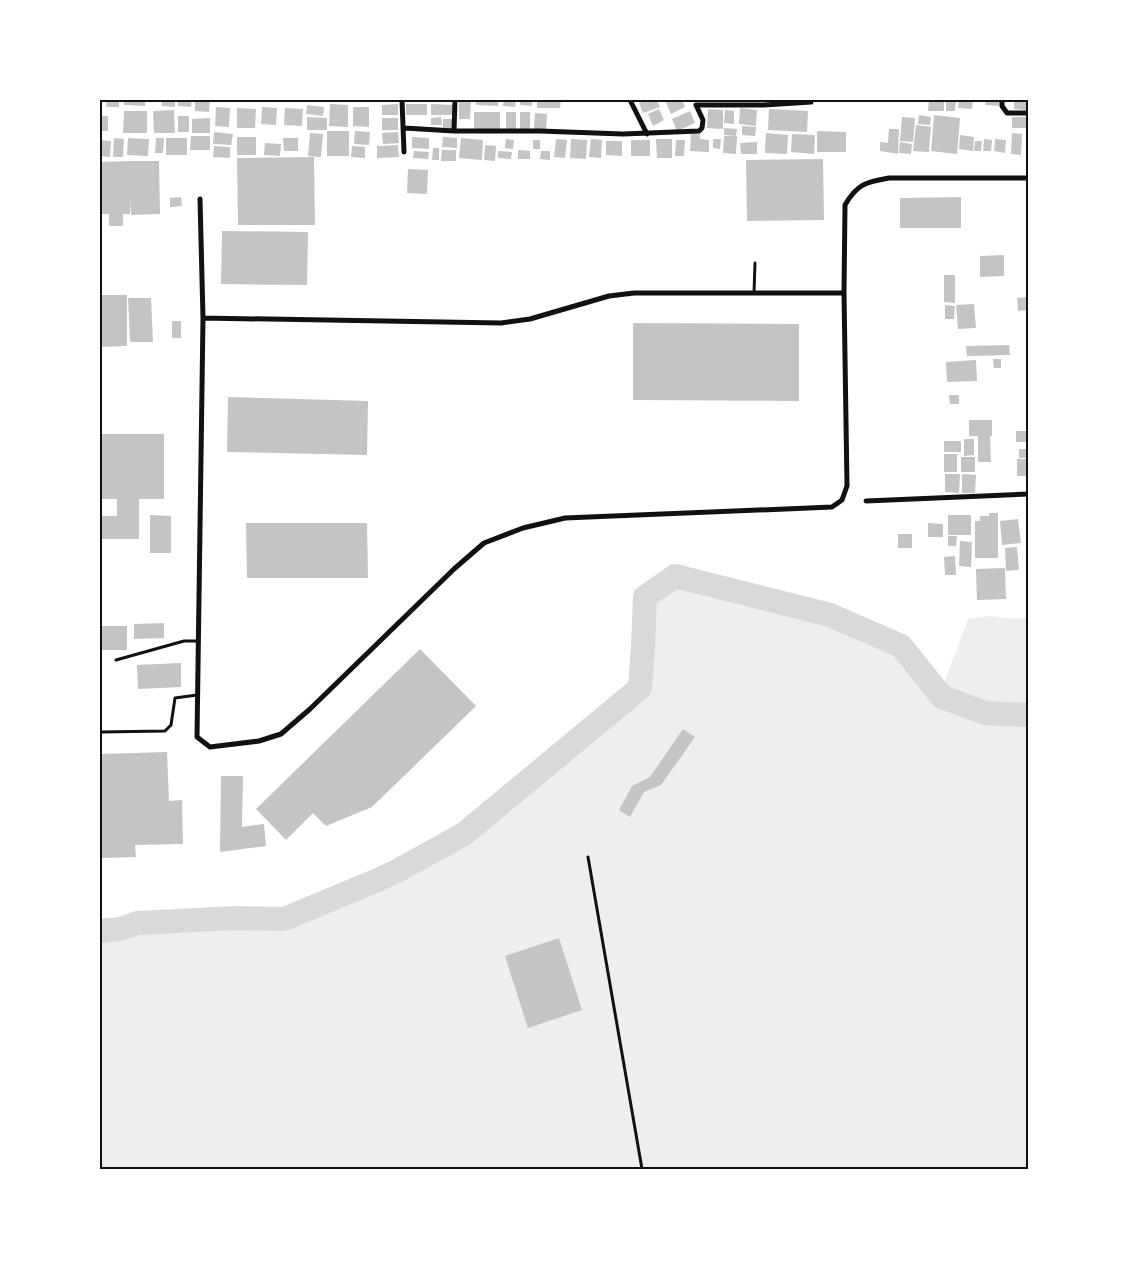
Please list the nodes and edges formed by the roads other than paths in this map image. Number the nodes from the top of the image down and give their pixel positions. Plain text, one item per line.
1 (402, 100) edge
2 (455, 100) edge
3 (630, 100) edge
4 (1002, 100) edge
5 (764, 102) edge
6 (811, 102) dead end
7 (695, 103) edge
8 (1028, 113) edge
9 (404, 128) junction
10 (454, 131) junction
11 (647, 134) junction
12 (404, 152) dead end
13 (1028, 178) edge
14 (200, 199) dead end
15 (755, 263) dead end
16 (754, 293) junction
17 (844, 293) junction
18 (203, 318) junction
19 (1028, 494) edge
20 (866, 501) dead end
21 (198, 641) junction
22 (116, 660) dead end
23 (198, 695) junction
24 (100, 732) edge
25 (588, 857) dead end
26 (642, 1169) edge

1 - 9 street
2 - 10 street
3 - 11 street
4 - 8 street
5 - 6 street
5 - 7 street
7 - 11 street
9 - 10 street
9 - 12 street
10 - 11 street
13 - 17 street
14 - 18 street
15 - 16 lane
16 - 17 street
16 - 18 street
17 - 23 street
18 - 21 street
19 - 20 street
21 - 22 lane
21 - 23 street
23 - 24 lane
25 - 26 lane

